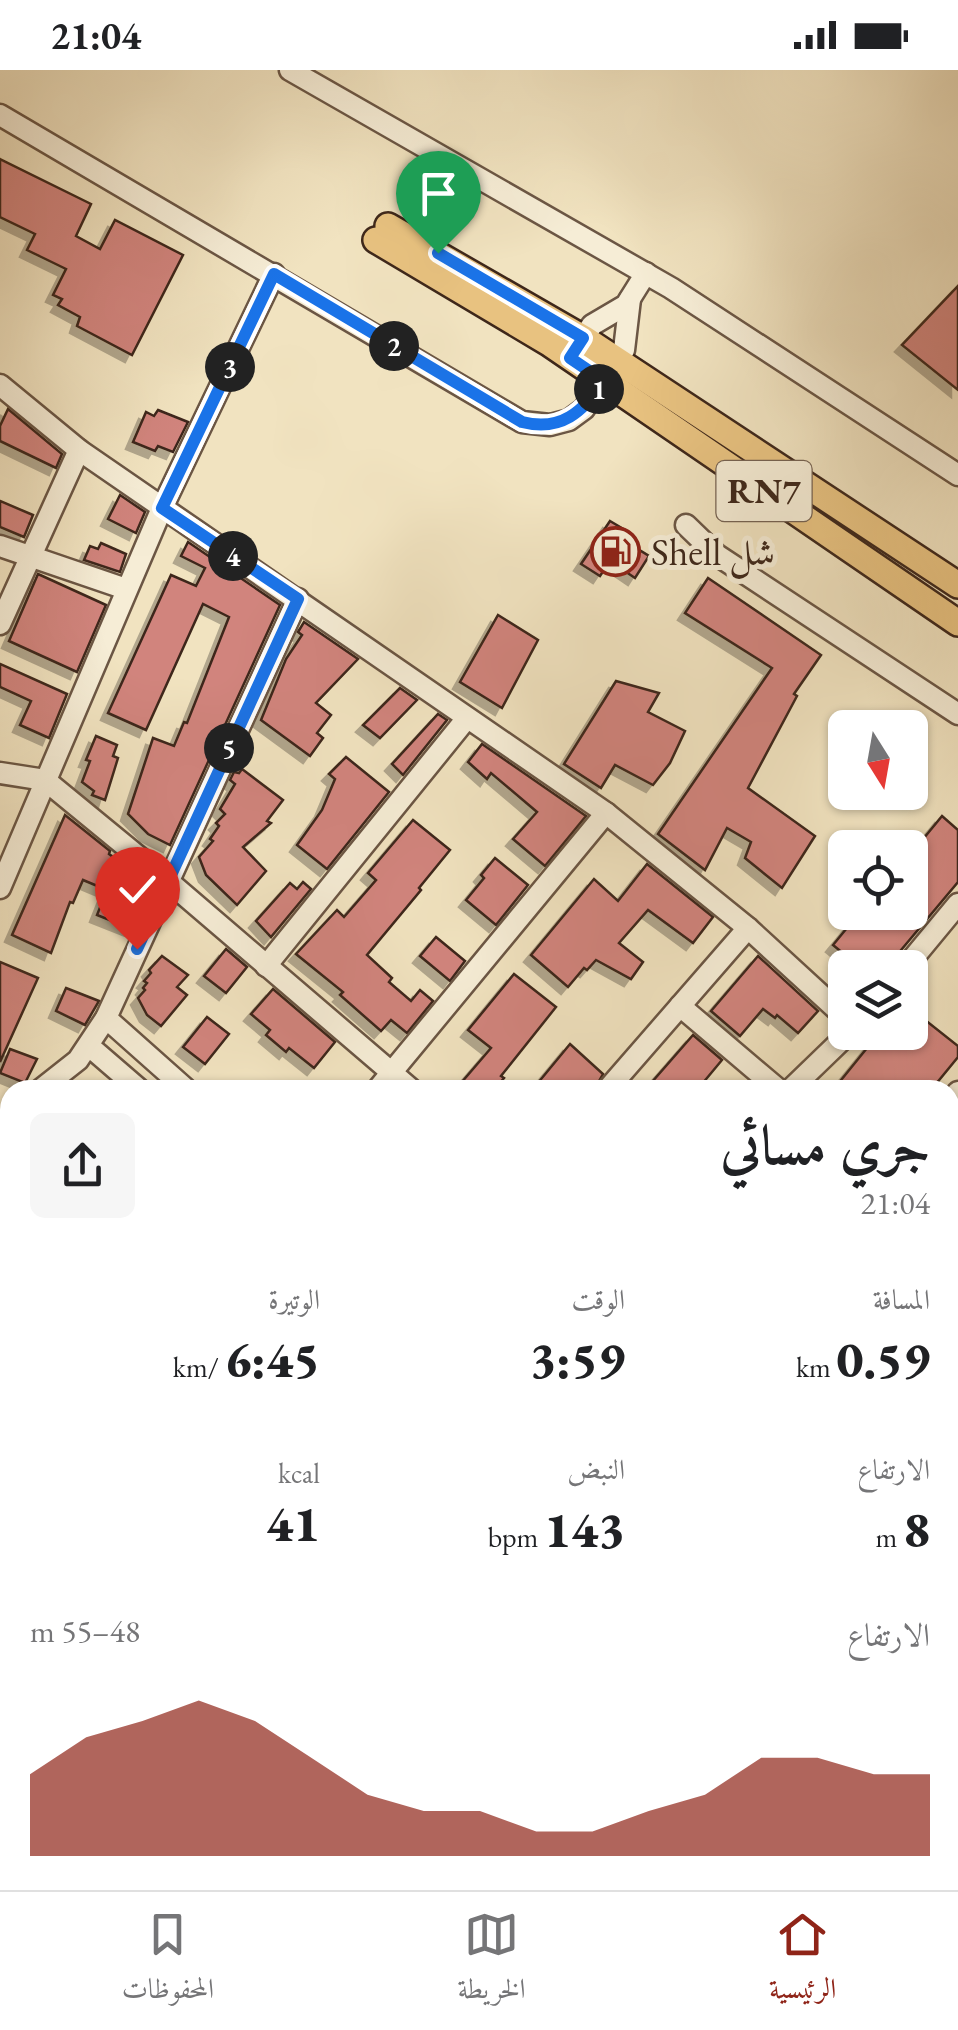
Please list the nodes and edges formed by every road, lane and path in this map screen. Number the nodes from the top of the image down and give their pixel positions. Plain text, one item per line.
1 (290, 70) edge
2 (0, 115) edge
3 (382, 233) dead end
4 (274, 274) junction
5 (646, 274) junction
6 (630, 300) junction
7 (577, 348) junction
8 (611, 371) junction
9 (0, 385) edge
10 (80, 450) junction
11 (958, 475) edge
12 (162, 508) junction
13 (686, 525) dead end
14 (0, 546) edge
15 (30, 558) junction
16 (958, 585) edge
17 (126, 589) junction
18 (298, 599) junction
19 (0, 624) edge
20 (958, 624) edge
21 (958, 714) edge
22 (467, 718) junction
23 (0, 772) edge
24 (46, 780) junction
25 (606, 813) junction
26 (168, 880) junction
27 (0, 888) edge
28 (958, 904) edge
29 (748, 928) junction
30 (920, 950) edge
31 (266, 966) junction
32 (828, 1001) edge
33 (680, 1006) junction
34 (106, 1018) junction
35 (90, 1046) junction
36 (831, 1050) edge
37 (391, 1073) junction
38 (53, 1080) edge
39 (129, 1080) edge
40 (176, 1080) edge
41 (386, 1080) edge
42 (400, 1080) edge
43 (616, 1080) edge
44 (767, 1080) edge
45 (800, 1080) edge

1 - 5 street
2 - 4 street
3 - 7 main road, RN7
4 - 8 street
4 - 12 street
5 - 6 street
5 - 11 street
6 - 7 street
6 - 8 street
7 - 8 main road, RN7
8 - 16 main road, RN7
8 - 20 main road, RN7
9 - 10 street
10 - 12 street
10 - 15 street
12 - 17 street
12 - 18 street
13 - 21 street
14 - 15 street
15 - 17 street
15 - 19 street
17 - 24 street
18 - 22 street
18 - 26 street
22 - 25 street
22 - 31 street
23 - 24 street
24 - 26 street
24 - 27 street
25 - 29 street
25 - 37 street
26 - 31 street
26 - 34 street
28 - 30 street
29 - 32 street
29 - 33 street
31 - 37 street
33 - 43 street
33 - 44 street
34 - 35 street
34 - 40 street
35 - 38 street
35 - 39 street
36 - 45 street
37 - 41 street
37 - 42 street

